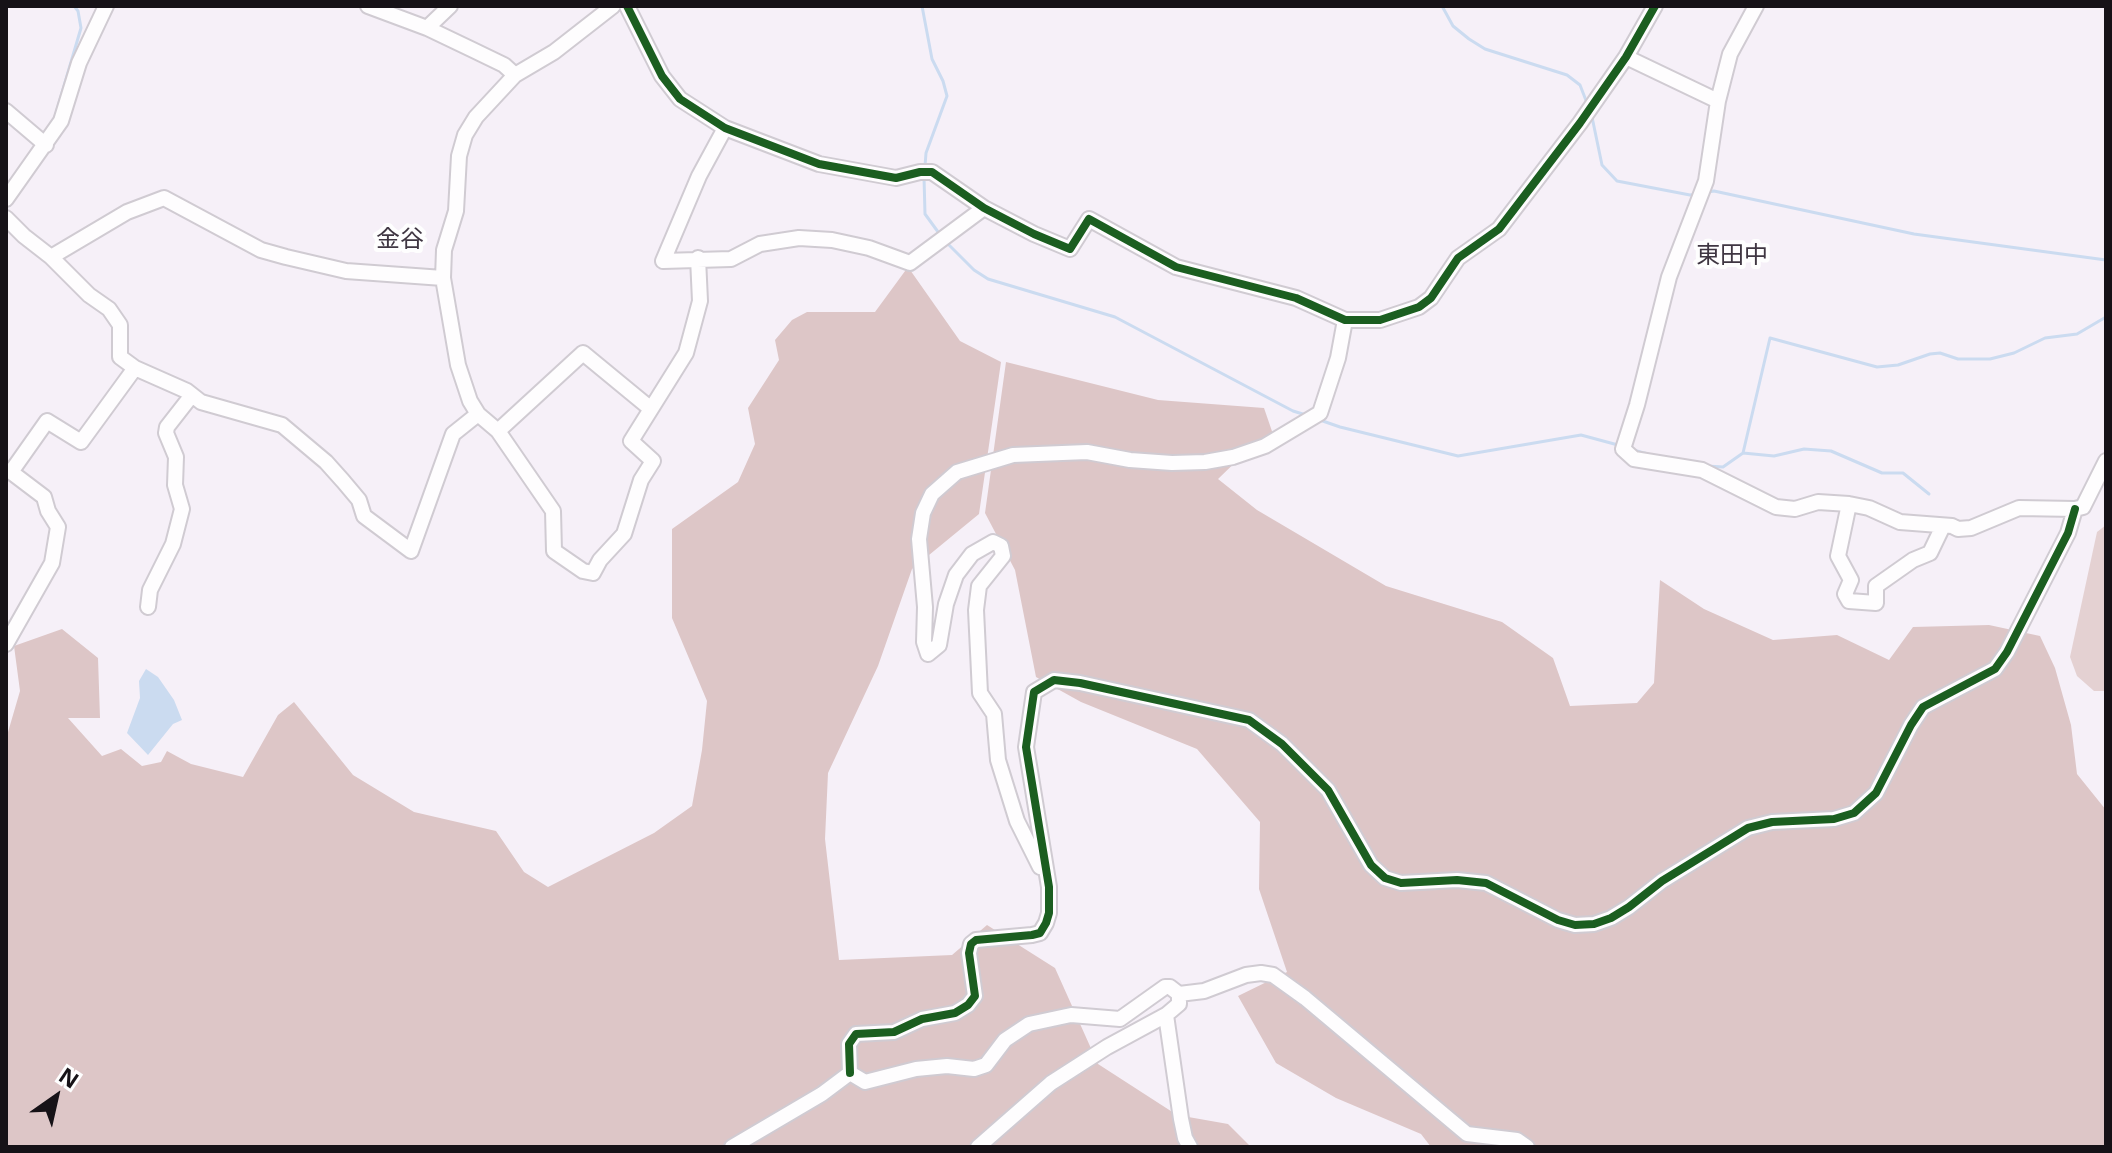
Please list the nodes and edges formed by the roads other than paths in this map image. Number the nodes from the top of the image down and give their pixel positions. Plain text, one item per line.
1 (106, 6) edge
2 (368, 6) edge
3 (450, 6) edge
4 (613, 6) edge
5 (627, 6) edge
6 (1655, 6) edge
7 (1756, 6) edge
8 (427, 28) junction
9 (1626, 57) junction
10 (515, 75) junction
11 (1718, 101) junction
12 (6, 111) edge
13 (725, 128) junction
14 (46, 145) junction
15 (6, 199) edge
16 (984, 208) junction
17 (6, 218) edge
18 (51, 257) junction
19 (698, 258) junction
20 (443, 278) junction
21 (1345, 320) junction
22 (135, 368) junction
23 (192, 395) junction
24 (651, 409) junction
25 (478, 414) junction
26 (498, 431) junction
27 (2106, 461) edge
28 (9, 471) edge
29 (1849, 504) junction
30 (2075, 509) junction
31 (1943, 526) junction
32 (148, 607) dead end
33 (6, 644) edge
34 (1049, 887) junction
35 (1179, 994) junction
36 (1166, 1015) junction
37 (850, 1073) junction
38 (732, 1147) edge
39 (978, 1147) edge
40 (1190, 1147) edge
41 (1527, 1147) edge

1 - 14 street
2 - 8 street
3 - 8 street
4 - 10 street
5 - 13 street
6 - 9 street
7 - 11 street
8 - 10 street
9 - 11 street
9 - 21 street
10 - 20 street
11 - 29 street
12 - 14 street
13 - 16 street
13 - 19 street
14 - 15 street
16 - 19 street
16 - 21 street
17 - 18 street
18 - 20 street
18 - 22 street
19 - 24 street
20 - 25 street
21 - 34 street
22 - 23 street
22 - 28 street
23 - 25 street
23 - 32 street
24 - 26 street
24 - 26 street
25 - 26 street
27 - 30 street
28 - 33 street
29 - 31 street
29 - 31 street
30 - 31 street
30 - 34 street
34 - 37 street
35 - 36 street
35 - 37 street
35 - 41 street
36 - 39 street
36 - 40 street
37 - 38 street

